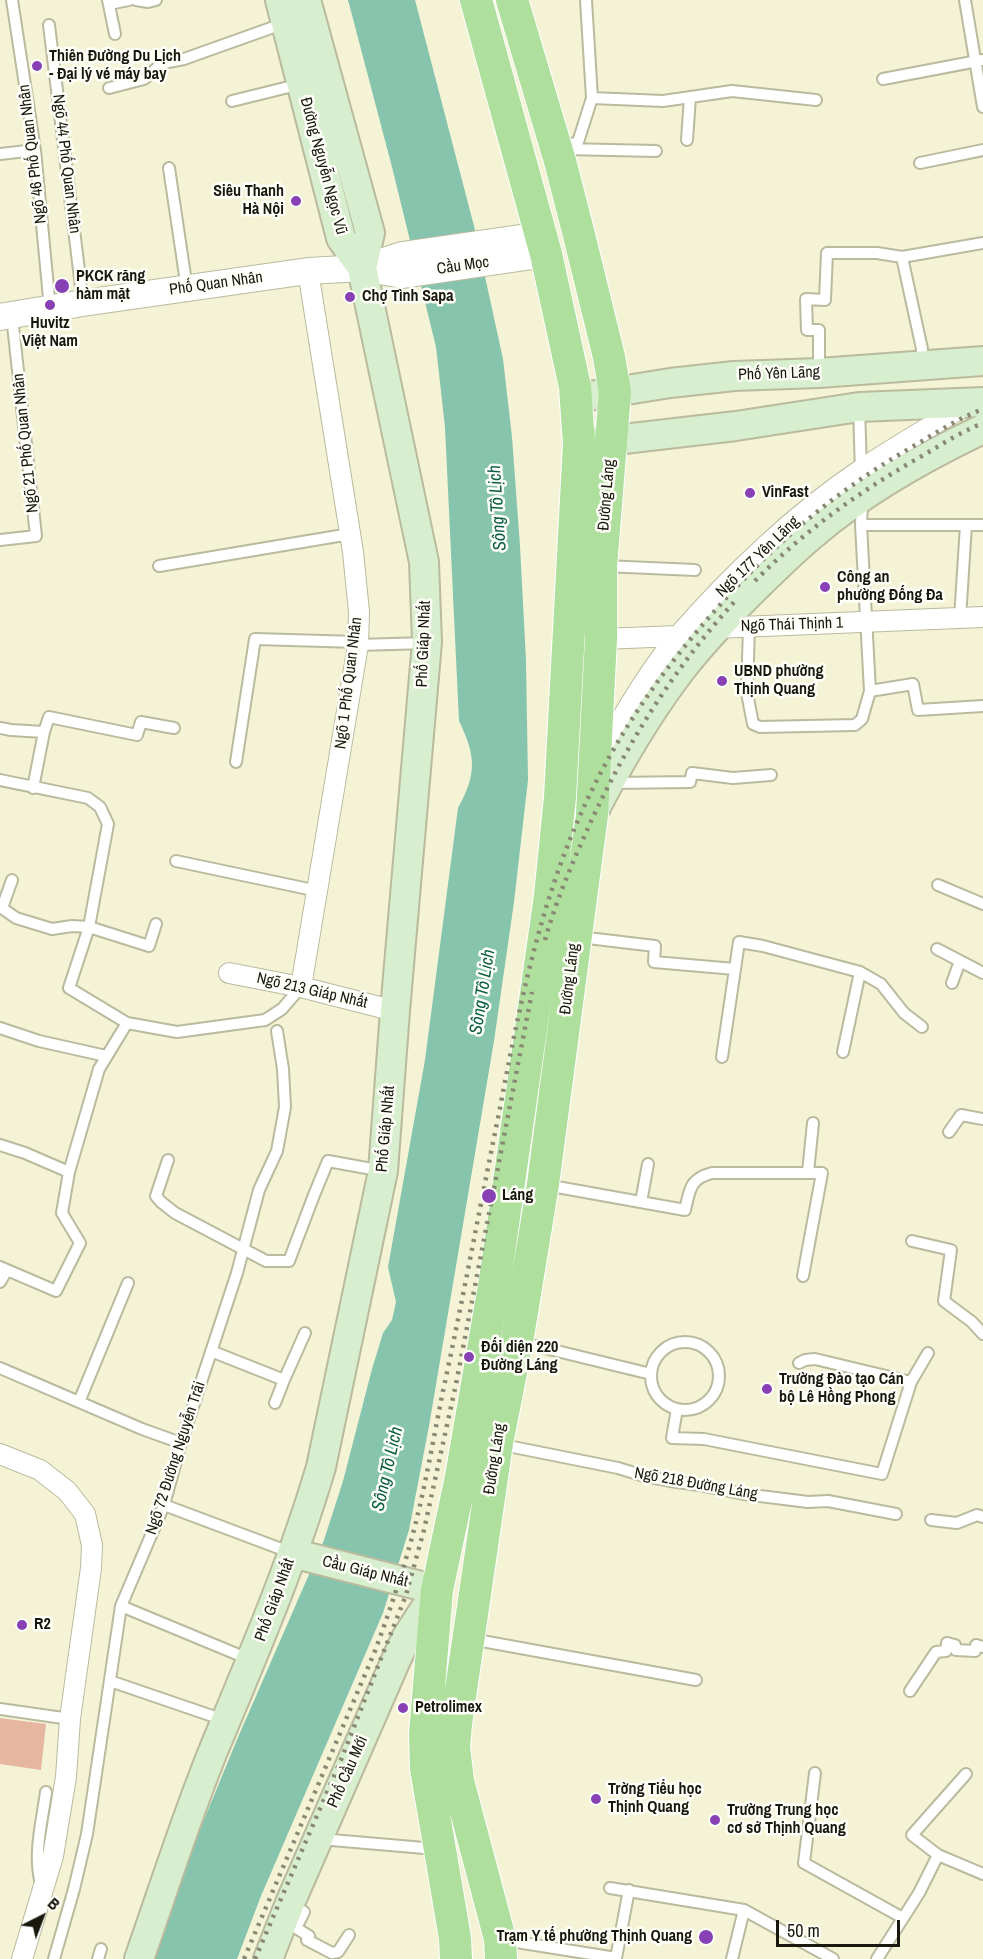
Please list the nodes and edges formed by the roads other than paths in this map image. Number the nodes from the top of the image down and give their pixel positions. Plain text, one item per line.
1 (12, 0) edge
2 (129, 0) edge
3 (136, 0) edge
4 (156, 0) edge
5 (306, 0) edge
6 (476, 0) edge
7 (586, 0) edge
8 (965, 0) edge
9 (109, 2) edge
10 (283, 11) edge
11 (516, 12) edge
12 (49, 25) dead end
13 (485, 33) junction
14 (115, 34) dead end
15 (980, 61) edge
16 (884, 79) dead end
17 (301, 84) junction
18 (109, 88) dead end
19 (592, 98) junction
20 (690, 98) junction
21 (232, 100) dead end
22 (816, 100) dead end
23 (983, 107) edge
24 (687, 140) dead end
25 (556, 148) junction
26 (35, 150) junction
27 (983, 150) edge
28 (656, 151) dead end
29 (0, 154) edge
30 (920, 163) dead end
31 (169, 168) dead end
32 (983, 243) edge
33 (532, 247) junction
34 (902, 257) junction
35 (402, 265) joint
36 (362, 268) junction
37 (308, 271) junction
38 (187, 289) junction
39 (83, 303) junction
40 (50, 309) junction
41 (6, 316) edge
42 (983, 361) edge
43 (922, 366) junction
44 (819, 373) junction
45 (615, 392) junction
46 (577, 398) junction
47 (976, 403) edge
48 (859, 406) junction
49 (983, 429) edge
50 (612, 441) junction
51 (579, 444) junction
52 (861, 469) junction
53 (862, 511) junction
54 (966, 525) junction
55 (983, 525) edge
56 (350, 534) junction
57 (0, 540) edge
58 (159, 566) dead end
59 (601, 566) junction
60 (695, 570) dead end
61 (983, 617) edge
62 (960, 618) junction
63 (867, 622) junction
64 (749, 627) junction
65 (715, 628) junction
66 (678, 636) junction
67 (601, 639) junction
68 (427, 642) junction
69 (358, 643) junction
70 (870, 691) junction
71 (983, 706) edge
72 (0, 728) edge
73 (174, 728) dead end
74 (44, 732) junction
75 (236, 762) dead end
76 (602, 772) junction
77 (771, 776) dead end
78 (0, 780) edge
79 (33, 788) junction
80 (176, 861) dead end
81 (12, 880) dead end
82 (938, 885) dead end
83 (318, 891) junction
84 (983, 904) edge
85 (156, 924) dead end
86 (89, 927) junction
87 (575, 937) junction
88 (937, 949) dead end
89 (960, 961) junction
90 (735, 969) junction
91 (860, 972) junction
92 (229, 973) dead end
93 (983, 973) edge
94 (952, 983) dead end
95 (301, 987) junction
96 (394, 1011) junction
97 (127, 1023) junction
98 (922, 1027) dead end
99 (0, 1028) edge
100 (277, 1031) dead end
101 (843, 1052) dead end
102 (106, 1056) junction
103 (722, 1057) dead end
104 (983, 1119) edge
105 (813, 1123) dead end
106 (949, 1132) dead end
107 (0, 1145) edge
108 (168, 1160) dead end
109 (648, 1164) dead end
110 (383, 1171) junction
111 (69, 1172) junction
112 (808, 1172) junction
113 (543, 1184) junction
114 (641, 1202) junction
115 (912, 1241) dead end
116 (244, 1248) junction
117 (3, 1268) edge
118 (803, 1276) dead end
119 (495, 1280) junction
120 (0, 1282) edge
121 (128, 1284) dead end
122 (526, 1286) junction
123 (305, 1333) dead end
124 (983, 1334) edge
125 (517, 1342) junction
126 (211, 1351) junction
127 (928, 1353) dead end
128 (799, 1363) dead end
129 (0, 1368) edge
130 (651, 1374) junction
131 (284, 1380) junction
132 (911, 1383) junction
133 (79, 1402) junction
134 (276, 1403) dead end
135 (677, 1409) junction
136 (181, 1443) junction
137 (497, 1443) junction
138 (0, 1454) edge
139 (164, 1505) junction
140 (896, 1514) dead end
141 (983, 1517) edge
142 (931, 1520) dead end
143 (302, 1556) junction
144 (437, 1590) junction
145 (122, 1606) junction
146 (468, 1638) junction
147 (983, 1647) edge
148 (253, 1660) junction
149 (696, 1680) dead end
150 (110, 1681) junction
151 (910, 1691) dead end
152 (0, 1709) edge
153 (70, 1719) junction
154 (227, 1721) junction
155 (816, 1773) dead end
156 (966, 1774) dead end
157 (46, 1792) dead end
158 (318, 1839) junction
159 (439, 1849) junction
160 (938, 1855) junction
161 (983, 1874) edge
162 (610, 1888) dead end
163 (629, 1890) junction
164 (43, 1893) junction
165 (290, 1902) junction
166 (744, 1910) junction
167 (903, 1918) junction
168 (349, 1935) dead end
169 (455, 1949) edge
170 (500, 1949) edge
171 (332, 1953) junction
172 (821, 1956) edge
173 (22, 1959) edge
174 (54, 1959) edge
175 (139, 1959) edge
176 (268, 1959) edge
177 (347, 1959) edge
178 (732, 1959) edge
179 (833, 1959) edge
180 (877, 1959) edge

1 - 26 lane, Ngõ 46 Phố Quan Nhân
2 - 9 lane
3 - 4 lane
5 - 36 main road, Đường Nguyễn Ngọc Vũ
6 - 13 main road, Đường Láng
7 - 19 lane
8 - 15 lane
9 - 14 lane
10 - 17 main road, Đường Nguyễn Ngọc Vũ
10 - 18 lane
11 - 13 main road
11 - 25 main road, Đường Láng
12 - 39 lane, Ngõ 44 Phố Quan Nhân
13 - 33 main road, Đường Láng
15 - 16 lane
15 - 23 lane
17 - 21 lane
17 - 36 main road, Đường Nguyễn Ngọc Vũ
19 - 20 lane
19 - 25 lane
20 - 22 lane
20 - 24 lane
25 - 28 lane
25 - 45 main road, Đường Láng
26 - 29 lane
26 - 40 lane, Ngõ 46 Phố Quan Nhân
27 - 30 lane
31 - 38 lane
32 - 34 lane
33 - 35 street, Cầu Mọc
33 - 46 main road, Đường Láng
34 - 43 lane
34 - 44 lane
35 - 36 street, Phố Quan Nhân
36 - 37 street, Phố Quan Nhân
36 - 68 main road, Phố Giáp Nhất
37 - 38 street, Phố Quan Nhân
37 - 56 street, Ngõ 1 Phố Quan Nhân
38 - 39 street, Phố Quan Nhân
39 - 40 street, Phố Quan Nhân
40 - 41 street, Phố Quan Nhân
41 - 57 lane, Ngõ 21 Phố Quan Nhân
42 - 43 main road, Phố Yên Lãng
43 - 44 main road, Phố Yên Lãng
44 - 45 main road, Phố Yên Lãng
45 - 46 main road, Phố Yên Lãng
45 - 50 main road, Đường Láng
46 - 51 main road, Đường Láng
47 - 48 main road
47 - 52 street, Ngõ 177 Yên Lãng
48 - 50 main road
48 - 52 lane
49 - 53 main road
50 - 51 main road
50 - 59 main road, Đường Láng
51 - 119 main road, Đường Láng
52 - 53 lane
52 - 66 street, Ngõ 177 Yên Lãng
53 - 54 lane
53 - 63 lane
53 - 65 main road
54 - 55 lane
54 - 62 lane
56 - 58 lane
56 - 69 street, Ngõ 1 Phố Quan Nhân
59 - 60 lane
59 - 67 main road, Đường Láng
61 - 62 street, Ngõ Thái Thịnh 1
62 - 63 street, Ngõ Thái Thịnh 1
63 - 64 street, Ngõ Thái Thịnh 1
63 - 70 lane
64 - 65 street, Ngõ Thái Thịnh 1
64 - 70 lane
65 - 66 street, Ngõ Thái Thịnh 1
65 - 76 main road
66 - 67 street, Ngõ Thái Thịnh 1
66 - 76 street, Ngõ 177 Yên Lãng
67 - 76 main road, Đường Láng
68 - 69 lane
68 - 96 main road, Phố Giáp Nhất
69 - 75 lane
69 - 83 street, Ngõ 1 Phố Quan Nhân
70 - 71 lane
72 - 74 lane
73 - 74 lane
74 - 79 lane
76 - 77 lane
76 - 87 main road, Đường Láng
78 - 79 lane
79 - 86 lane
80 - 83 lane
81 - 86 lane
82 - 84 lane
83 - 95 street, Ngõ 1 Phố Quan Nhân
85 - 86 lane
86 - 97 lane
87 - 90 lane
87 - 113 main road, Đường Láng
88 - 89 lane
89 - 93 lane
89 - 94 lane
90 - 91 lane
90 - 103 lane
91 - 98 lane
91 - 101 lane
92 - 95 street, Ngõ 213 Giáp Nhất
95 - 96 street, Ngõ 213 Giáp Nhất
95 - 97 lane
96 - 110 main road, Phố Giáp Nhất
97 - 102 lane
99 - 102 lane
100 - 116 lane, Ngõ 72 Đường Nguyễn Trãi
102 - 111 lane
104 - 106 lane
105 - 112 lane
107 - 111 lane
108 - 116 lane
109 - 114 lane
110 - 116 lane
110 - 143 main road, Phố Giáp Nhất
111 - 117 lane
112 - 114 lane
112 - 118 lane
113 - 114 lane
113 - 122 main road, Đường Láng
115 - 124 lane
116 - 126 lane, Ngõ 72 Đường Nguyễn Trãi
117 - 120 lane
119 - 122 main road
119 - 144 main road, Đường Láng
121 - 133 lane
122 - 125 main road, Đường Láng
123 - 131 lane
125 - 130 lane
125 - 137 main road, Đường Láng
126 - 131 lane
126 - 136 lane, Ngõ 72 Đường Nguyễn Trãi
127 - 132 lane
128 - 132 lane
129 - 133 lane
130 - 135 lane
130 - 135 lane
131 - 134 lane
132 - 135 lane
133 - 136 lane
136 - 139 lane, Ngõ 72 Đường Nguyễn Trãi
137 - 140 lane, Ngõ 218 Đường Láng
137 - 146 main road, Đường Láng
138 - 153 street
139 - 143 lane
139 - 145 lane, Ngõ 72 Đường Nguyễn Trãi
141 - 142 lane
143 - 144 main road, Cầu Giáp Nhất
143 - 148 main road, Phố Giáp Nhất
144 - 158 main road, Phố Cầu Mới
144 - 159 main road, Đường Láng
145 - 148 lane
145 - 150 lane, Ngõ 72 Đường Nguyễn Trãi
146 - 149 lane
146 - 170 main road, Đường Láng
147 - 151 lane
148 - 154 main road, Phố Giáp Nhất
150 - 154 lane
150 - 174 lane, Ngõ 72 Đường Nguyễn Trãi
152 - 153 lane
153 - 164 street
154 - 175 main road, Phố Giáp Nhất
155 - 167 lane
156 - 160 lane
157 - 164 lane
158 - 159 lane
158 - 165 main road, Phố Cầu Mới
159 - 169 main road, Đường Láng
160 - 161 lane
160 - 167 lane
162 - 163 lane
163 - 166 lane
163 - 170 lane
164 - 173 street
165 - 171 lane
165 - 176 main road, Phố Cầu Mới
166 - 172 lane
166 - 178 lane
167 - 180 lane
168 - 171 lane
169 - 170 main road
171 - 177 lane
172 - 179 lane

